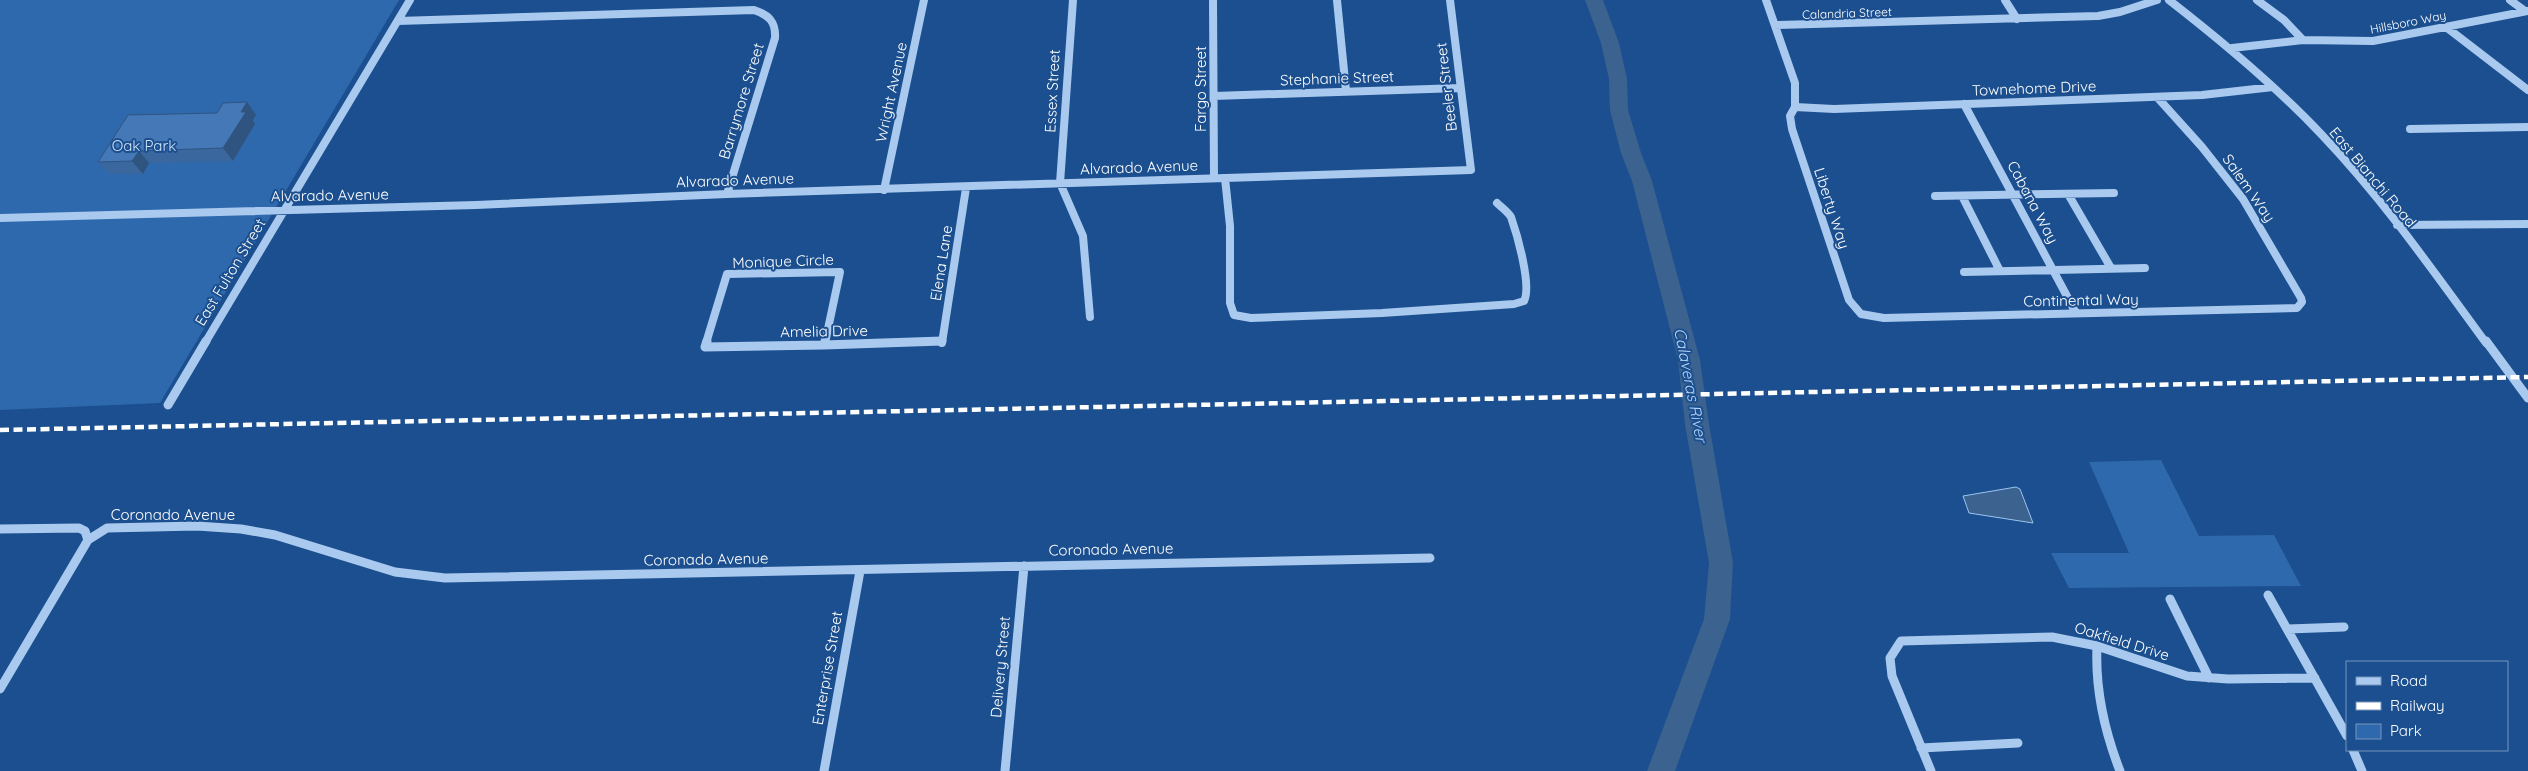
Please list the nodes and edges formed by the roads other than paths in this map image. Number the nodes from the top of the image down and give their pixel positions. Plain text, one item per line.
1 (410, 0) edge
2 (756, 0) edge
3 (924, 0) edge
4 (1073, 0) edge
5 (1213, 0) edge
6 (1337, 0) edge
7 (1450, 0) edge
8 (1766, 0) edge
9 (2005, 0) edge
10 (2157, 0) edge
11 (2169, 0) edge
12 (2258, 0) edge
13 (2510, 0) edge
14 (754, 10) junction
15 (2527, 11) edge
16 (2017, 19) junction
17 (398, 21) junction
18 (1775, 25) junction
19 (2446, 27) junction
20 (2303, 40) junction
21 (2232, 48) junction
22 (2273, 87) junction
23 (1460, 88) junction
24 (2528, 90) edge
25 (1346, 91) junction
26 (1214, 96) junction
27 (2157, 97) junction
28 (1964, 104) junction
29 (1796, 107) junction
30 (2528, 127) edge
31 (2410, 129) dead end
32 (1470, 170) joint
33 (1214, 178) junction
34 (1225, 178) junction
35 (1060, 183) junction
36 (966, 188) junction
37 (884, 190) junction
38 (2114, 193) dead end
39 (727, 194) junction
40 (2068, 194) junction
41 (1936, 196) dead end
42 (1962, 196) junction
43 (2014, 196) junction
44 (1498, 204) dead end
45 (284, 210) junction
46 (0, 218) edge
47 (2528, 224) edge
48 (2397, 225) junction
49 (2111, 268) junction
50 (2144, 268) dead end
51 (2053, 269) junction
52 (2000, 271) junction
53 (1964, 272) dead end
54 (2300, 305) joint
55 (1861, 314) joint
56 (2076, 314) junction
57 (1090, 317) dead end
58 (942, 342) joint
59 (824, 345) junction
60 (706, 347) joint
61 (2528, 398) edge
62 (168, 405) dead end
63 (0, 529) edge
64 (88, 540) junction
65 (1430, 558) dead end
66 (1024, 566) junction
67 (860, 570) junction
68 (2268, 595) dead end
69 (2170, 599) dead end
70 (2344, 627) dead end
71 (2288, 629) junction
72 (2097, 646) junction
73 (2209, 678) junction
74 (2315, 678) junction
75 (0, 689) edge
76 (2343, 721) edge
77 (2018, 743) dead end
78 (1921, 748) junction
79 (2353, 751) edge
80 (824, 771) edge
81 (1005, 771) edge
82 (1930, 771) edge
83 (2120, 771) edge
84 (2362, 771) edge

1 - 17 street, East Fulton Street
2 - 14 street
3 - 37 street, Wright Avenue
4 - 35 street, Essex Street
5 - 26 street, Fargo Street
6 - 25 street
7 - 23 street, Beeler Street
8 - 18 street, Liberty Way
9 - 16 street
10 - 16 street, Calandria Street
11 - 21 street, East Bianchi Road
12 - 20 street
13 - 15 street
14 - 17 street
14 - 39 street, Barrymore Street
15 - 19 street, Hillsboro Way
16 - 18 street, Calandria Street
17 - 45 street, East Fulton Street
18 - 29 street, Liberty Way
19 - 20 street, Hillsboro Way
19 - 24 street
20 - 21 street, Hillsboro Way
21 - 22 street, East Bianchi Road
22 - 27 street, Townehome Drive
22 - 48 street, East Bianchi Road
23 - 25 street, Stephanie Street
23 - 32 street, Beeler Street
25 - 26 street, Stephanie Street
26 - 33 street, Fargo Street
27 - 28 street, Townehome Drive
27 - 54 street, Salem Way
28 - 29 street, Townehome Drive
28 - 43 street, Cabana Way
29 - 55 street, Liberty Way
30 - 31 street
32 - 34 street, Alvarado Avenue
33 - 34 street, Alvarado Avenue
33 - 35 street, Alvarado Avenue
34 - 44 street
35 - 36 street, Alvarado Avenue
35 - 57 street
36 - 37 street, Alvarado Avenue
36 - 58 street, Elena Lane
37 - 39 street, Alvarado Avenue
38 - 40 street
39 - 45 street, Alvarado Avenue
40 - 43 street
40 - 49 street
41 - 42 street
42 - 43 street
42 - 52 street
43 - 51 street, Cabana Way
45 - 46 street, Alvarado Avenue
45 - 62 street, East Fulton Street
47 - 48 street
48 - 61 street, East Bianchi Road
49 - 50 street
49 - 51 street
51 - 52 street
51 - 56 street, Cabana Way
52 - 53 street
54 - 56 street, Continental Way
55 - 56 street, Continental Way
58 - 59 street, Amelia Drive
59 - 60 street, Amelia Drive
59 - 60 street, Monique Circle
63 - 64 street
64 - 67 street, Coronado Avenue
64 - 75 street
65 - 66 street, Coronado Avenue
66 - 67 street, Coronado Avenue
66 - 81 street, Delivery Street
67 - 80 street, Enterprise Street
68 - 71 street
69 - 73 street
70 - 71 street
71 - 74 street
72 - 73 street, Oakfield Drive
72 - 78 street, Oakfield Drive
72 - 83 street
73 - 74 street, Oakfield Drive
74 - 76 street
77 - 78 street
78 - 82 street
79 - 84 street

